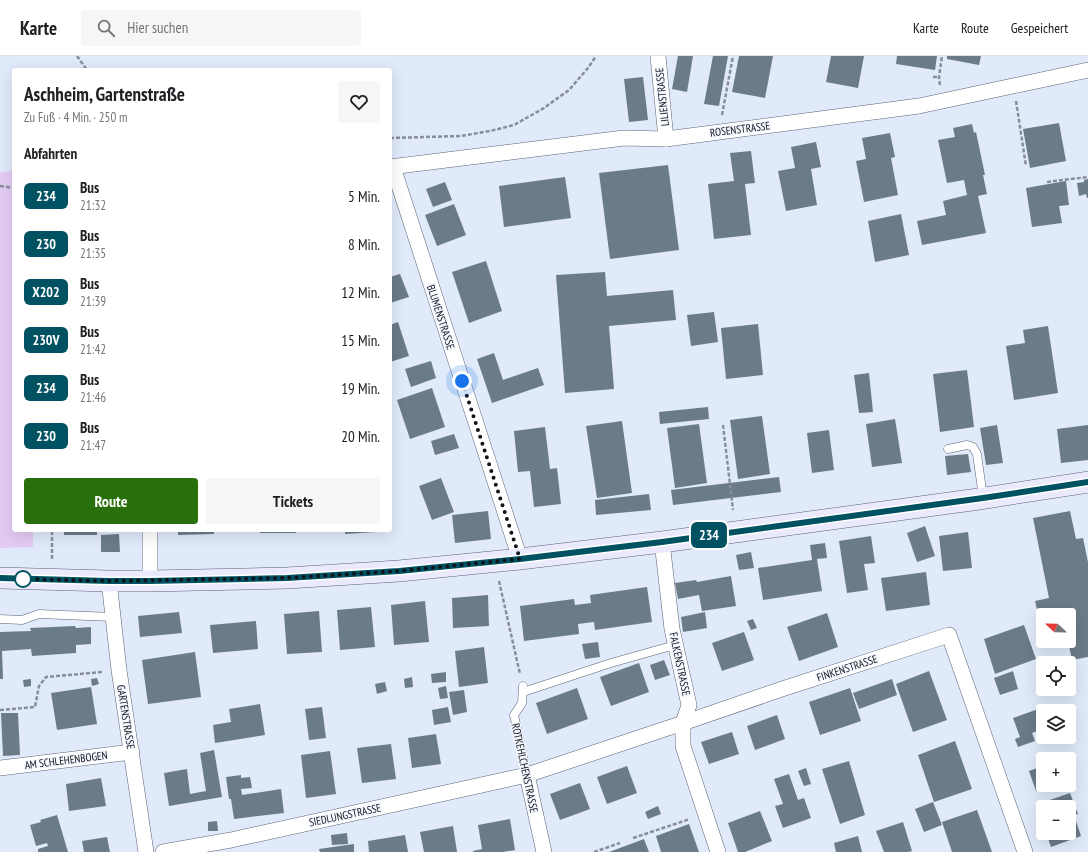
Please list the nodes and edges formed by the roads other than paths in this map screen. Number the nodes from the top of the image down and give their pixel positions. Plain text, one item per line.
1 (658, 56) edge
2 (1088, 70) edge
3 (666, 139) junction
4 (392, 167) edge
5 (392, 170) edge
6 (948, 449) dead end
7 (1088, 482) edge
8 (983, 498) junction
9 (150, 532) edge
10 (662, 542) junction
11 (520, 559) junction
12 (0, 578) edge
13 (109, 581) junction
14 (150, 581) junction
15 (113, 617) junction
16 (0, 619) edge
17 (675, 645) junction
18 (683, 724) junction
19 (132, 752) junction
20 (0, 768) edge
21 (527, 775) junction
22 (146, 852) edge
23 (163, 852) edge
24 (544, 852) edge
25 (718, 852) edge
26 (1025, 852) edge

1 - 3 street, LILIENSTRASSE
2 - 3 street, ROSENSTRASSE
3 - 4 street, ROSENSTRASSE
5 - 11 street, BLUMENSTRASSE
6 - 8 lane
7 - 8 main road
8 - 10 main road
9 - 14 street
10 - 11 main road
10 - 17 street, FALKENSTRASSE
11 - 14 main road
12 - 13 main road
13 - 14 main road
13 - 15 street, GARTENSTRASSE
15 - 16 lane
15 - 19 street, GARTENSTRASSE
17 - 18 street, FALKENSTRASSE
17 - 21 lane, ROTKEHLCHENSTRASSE
18 - 21 street, FINKENSTRASSE
18 - 25 street, FALKENSTRASSE
18 - 26 street, FINKENSTRASSE
19 - 20 street, AM SCHLEHENBOGEN
19 - 22 street, GARTENSTRASSE
21 - 23 street, SIEDLUNGSTRASSE
21 - 24 street, ROTKEHLCHENSTRASSE

